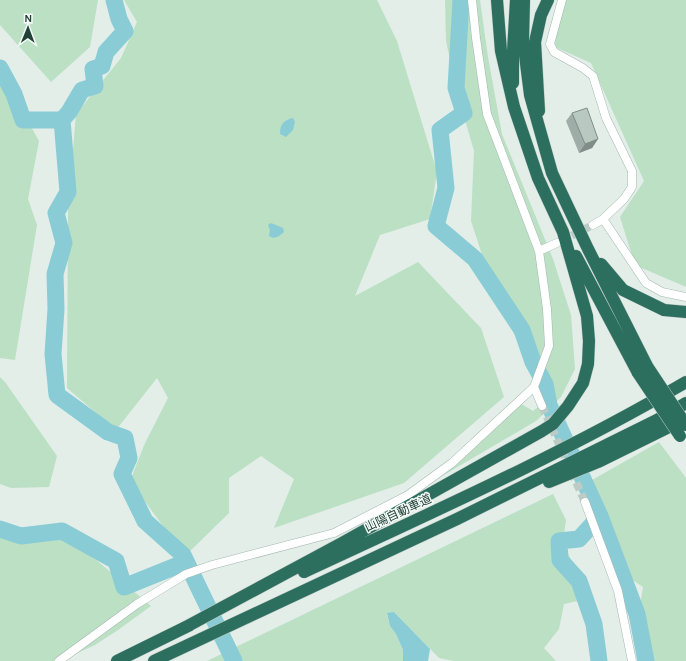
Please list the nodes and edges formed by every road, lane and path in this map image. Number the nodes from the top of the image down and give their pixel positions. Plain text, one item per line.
1 (472, 0) edge
2 (497, 0) edge
3 (516, 0) edge
4 (524, 0) edge
5 (548, 0) edge
6 (562, 0) edge
7 (514, 107) junction
8 (540, 132) junction
9 (603, 219) junction
10 (593, 225) tunnel mouth
11 (563, 232) junction
12 (557, 243) tunnel mouth
13 (588, 249) junction
14 (539, 251) junction
15 (686, 297) edge
16 (686, 312) edge
17 (642, 370) junction
18 (686, 382) edge
19 (534, 387) junction
20 (686, 403) edge
21 (542, 406) tunnel mouth
22 (686, 419) edge
23 (686, 425) edge
24 (683, 440) edge
25 (585, 502) tunnel mouth
26 (457, 519) junction
27 (184, 628) junction
28 (59, 661) edge
29 (117, 661) edge
30 (154, 661) edge
31 (632, 661) edge

1 - 14 street
2 - 7 highway
3 - 7 highway
4 - 8 highway
5 - 8 highway
6 - 9 street
7 - 11 highway
8 - 13 highway
9 - 10 street
9 - 15 street
11 - 17 highway
11 - 27 highway
12 - 14 street
13 - 16 highway
13 - 17 highway
14 - 19 street
17 - 23 highway, bridge
17 - 24 highway, bridge
18 - 27 highway, 山陽自動車道
19 - 21 street
19 - 28 street
20 - 26 highway
22 - 26 highway
25 - 31 street
26 - 30 highway
27 - 29 highway, 山陽自動車道

